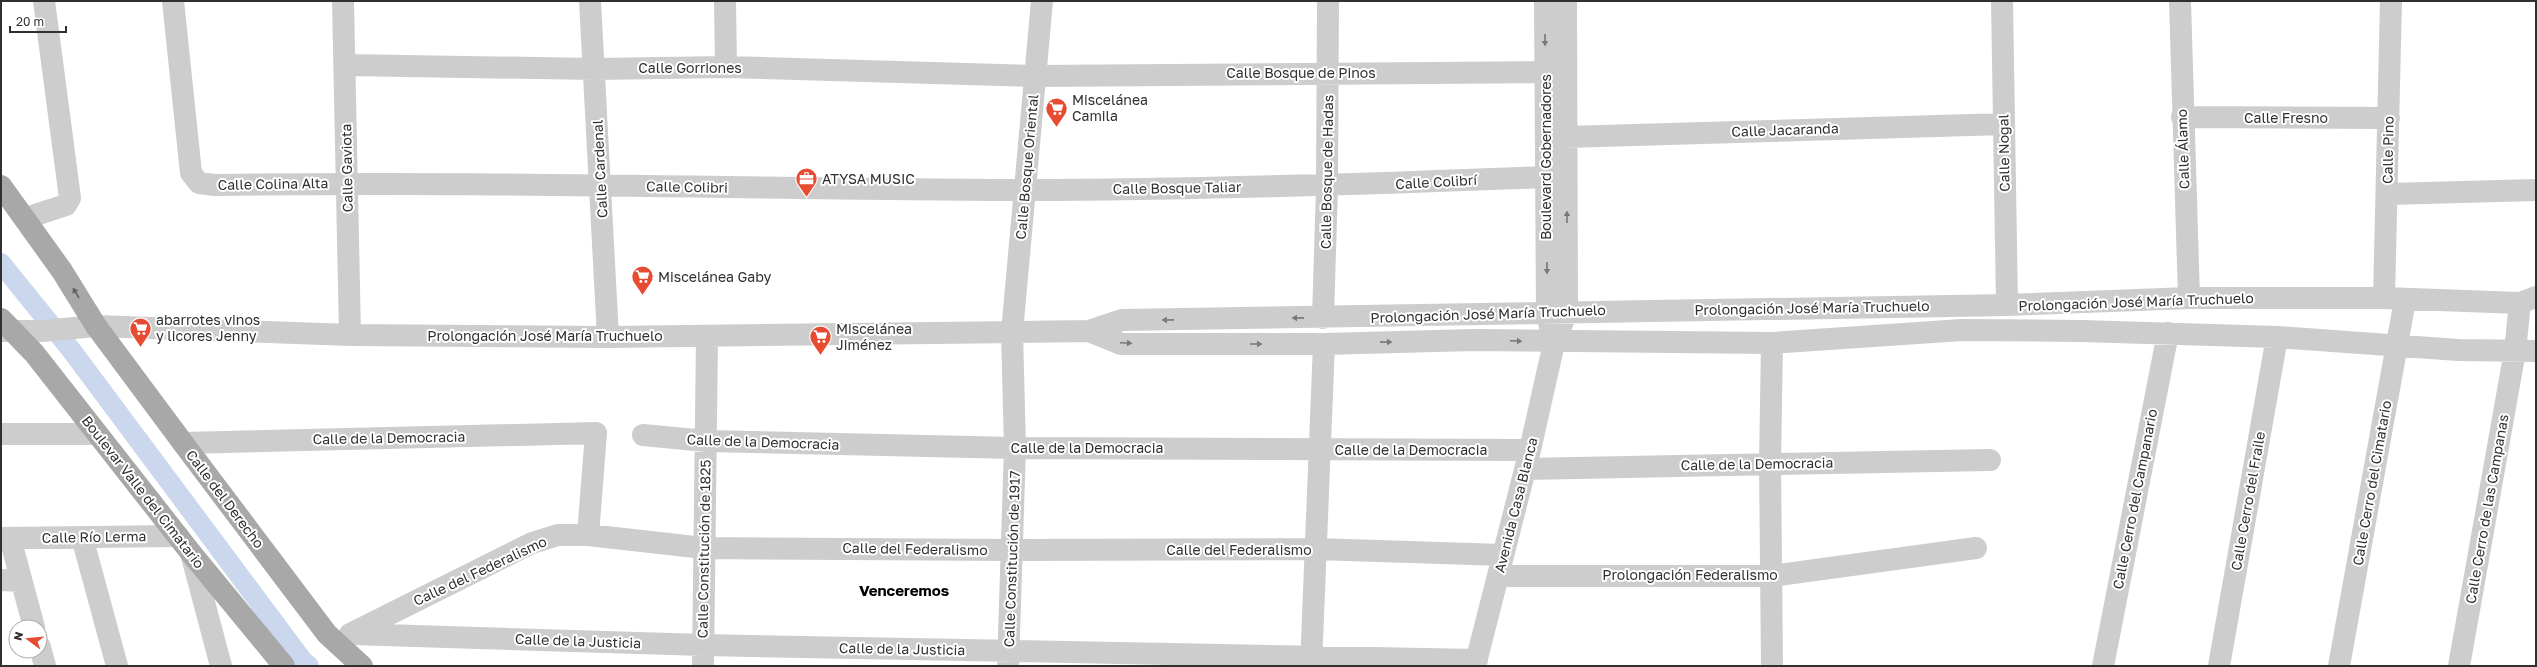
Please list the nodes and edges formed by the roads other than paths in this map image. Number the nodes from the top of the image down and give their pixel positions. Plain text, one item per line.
1 (44, 1) edge
2 (173, 1) edge
3 (343, 1) edge
4 (590, 1) edge
5 (725, 1) edge
6 (1042, 1) edge
7 (1328, 1) edge
8 (1544, 1) edge
9 (1566, 1) edge
10 (2002, 1) edge
11 (2180, 1) edge
12 (2391, 1) edge
13 (346, 66) junction
14 (726, 66) junction
15 (595, 69) junction
16 (1329, 73) junction
17 (1556, 73) junction
18 (1035, 76) junction
19 (2182, 117) junction
20 (2389, 118) junction
21 (2004, 124) junction
22 (1566, 136) junction
23 (1546, 177) junction
24 (348, 183) junction
25 (1, 186) edge
26 (600, 186) junction
27 (1327, 186) junction
28 (1026, 190) junction
29 (2536, 190) edge
30 (2388, 194) junction
31 (26, 218) junction
32 (2188, 298) junction
33 (2395, 299) junction
34 (2528, 300) edge
35 (2007, 305) junction
36 (1557, 313) junction
37 (1323, 318) junction
38 (90, 326) junction
39 (5, 327) edge
40 (1089, 331) junction
41 (1012, 332) junction
42 (2168, 333) junction
43 (350, 335) junction
44 (706, 336) junction
45 (608, 337) junction
46 (2277, 337) junction
47 (1554, 342) junction
48 (1772, 343) junction
49 (1324, 344) junction
50 (2397, 344) junction
51 (2526, 351) edge
52 (1, 434) edge
53 (97, 434) junction
54 (644, 435) dead end
55 (706, 441) junction
56 (183, 443) junction
57 (1015, 448) junction
58 (1319, 449) junction
59 (1528, 459) junction
60 (1990, 460) dead end
61 (1770, 463) junction
62 (588, 535) junction
63 (82, 537) junction
64 (6, 538) edge
65 (185, 545) junction
66 (704, 548) junction
67 (1976, 548) dead end
68 (1316, 549) junction
69 (1012, 550) junction
70 (1501, 565) junction
71 (1771, 576) junction
72 (11, 580) edge
73 (30, 619) edge
74 (327, 634) junction
75 (350, 634) junction
76 (703, 656) edge
77 (1009, 659) edge
78 (1311, 661) edge
79 (1476, 663) edge
80 (117, 666) edge
81 (222, 666) edge
82 (284, 666) edge
83 (362, 666) edge
84 (1772, 666) edge
85 (2103, 666) edge
86 (2219, 666) edge
87 (2339, 666) edge
88 (2459, 666) edge

1 - 31 street
2 - 24 street, Calle Colina Alta
3 - 13 street, Calle Gaviota
4 - 15 street, Calle Cardenal
5 - 14 street
6 - 18 street, Calle Bosque Oriental
7 - 16 street, Calle Bosque de Hadas
8 -> 17 street, Boulevard Gobernadores
9 - 17 street, Boulevard Gobernadores
10 - 21 street, Calle Nogal
11 - 19 street, Calle Álamo
12 - 20 street, Calle Pino
13 - 15 street, Calle Gorriones
13 - 24 street, Calle Gaviota
14 - 15 street, Calle Gorriones
14 - 18 street, Calle Gorriones
15 - 26 street, Calle Cardenal
16 - 17 street, Calle Bosque de Pinos
16 - 18 street, Calle Bosque de Pinos
16 - 27 street, Calle Bosque de Hadas
17 - 22 street, Boulevard Gobernadores
17 - 23 street, Boulevard Gobernadores
18 - 28 street, Calle Bosque Oriental
19 - 20 street, Calle Fresno
19 - 32 street, Calle Álamo
20 - 30 street, Calle Pino
21 - 22 street, Calle Jacaranda
21 - 35 street, Calle Nogal
36 -> 22 street, Boulevard Gobernadores
23 - 27 street, Calle Colibrí
23 -> 36 street, Boulevard Gobernadores
24 - 26 street, Calle Colibri
24 - 43 street, Calle Gaviota
25 - 31 main road
26 - 28 street, Calle Colibri
26 - 45 street, Calle Cardenal
27 - 28 street, Calle Bosque Taliar
27 - 37 street, Calle Bosque de Hadas
28 - 41 street, Calle Bosque Oriental
29 - 30 street
30 - 33 street, Calle Pino
38 -> 31 main road
32 - 33 street, Prolongación José María Truchuelo
32 - 35 street, Prolongación José María Truchuelo
33 - 34 street, Prolongación José María Truchuelo
33 - 50 street, Calle Cerro del Cimatario
34 - 51 street, Calle Cerro de las Campanas
35 - 36 street, Prolongación José María Truchuelo
36 - 37 street, Prolongación José María Truchuelo
36 - 47 street, Avenida Casa Blanca
37 -> 40 street, Prolongación José María Truchuelo
38 - 39 street, Prolongación José María Truchuelo
38 - 43 street, Prolongación José María Truchuelo
38 - 56 main road, Calle del Derecho
39 - 53 main road, Boulevar Valle del Cimatario
40 - 41 street, Prolongación José María Truchuelo
40 -> 49 street, Prolongación José María Truchuelo
41 - 44 street, Prolongación José María Truchuelo
41 - 57 street, Calle Constitución de 1917
42 - 46 street
42 - 48 street, Prolongación José María Truchuelo
42 - 85 street, Calle Cerro del Campanario
43 - 45 street, Prolongación José María Truchuelo
44 - 45 street, Prolongación José María Truchuelo
44 - 55 street, Calle Constitución de 1825
46 - 50 street
46 - 86 street, Calle Cerro del Fraile
47 - 48 street, Prolongación José María Truchuelo
49 -> 47 street, Prolongación José María Truchuelo
47 - 59 street, Avenida Casa Blanca
48 - 61 street
49 - 58 street
50 - 51 street
50 - 87 street, Calle Cerro del Cimatario
51 - 88 street, Calle Cerro de las Campanas
52 - 53 street
53 - 65 main road, Boulevar Valle del Cimatario
54 - 55 street, Calle de la Democracia
55 - 57 street, Calle de la Democracia
55 - 66 street, Calle Constitución de 1825
56 - 62 street, Calle de la Democracia
56 - 74 main road, Calle del Derecho
57 - 58 street, Calle de la Democracia
57 - 69 street, Calle Constitución de 1917
58 - 59 street, Calle de la Democracia
58 - 68 street
59 - 61 street, Calle de la Democracia
59 - 70 street, Avenida Casa Blanca
60 - 61 street, Calle de la Democracia
61 - 71 street
62 - 66 street, Calle del Federalismo
62 - 75 street, Calle del Federalismo
63 - 64 street, Calle Río Lerma
63 - 65 street, Calle Río Lerma
63 - 80 street
64 - 72 street
65 - 81 street
65 - 82 main road, Boulevar Valle del Cimatario
66 - 69 street, Calle del Federalismo
66 - 76 street, Calle Constitución de 1825
67 - 71 street, Prolongación Federalismo
68 - 69 street, Calle del Federalismo
68 - 70 street, Calle del Federalismo
68 - 78 street
69 - 77 street, Calle Constitución de 1917
70 - 71 street, Prolongación Federalismo
70 - 79 street, Avenida Casa Blanca
71 - 84 street
72 - 73 street
74 - 75 street, Calle de la Justicia
74 - 83 main road, Calle del Derecho
75 - 76 street, Calle de la Justicia
76 - 77 street, Calle de la Justicia
77 - 78 street, Calle de la Justicia
78 - 79 street, Calle de la Justicia

